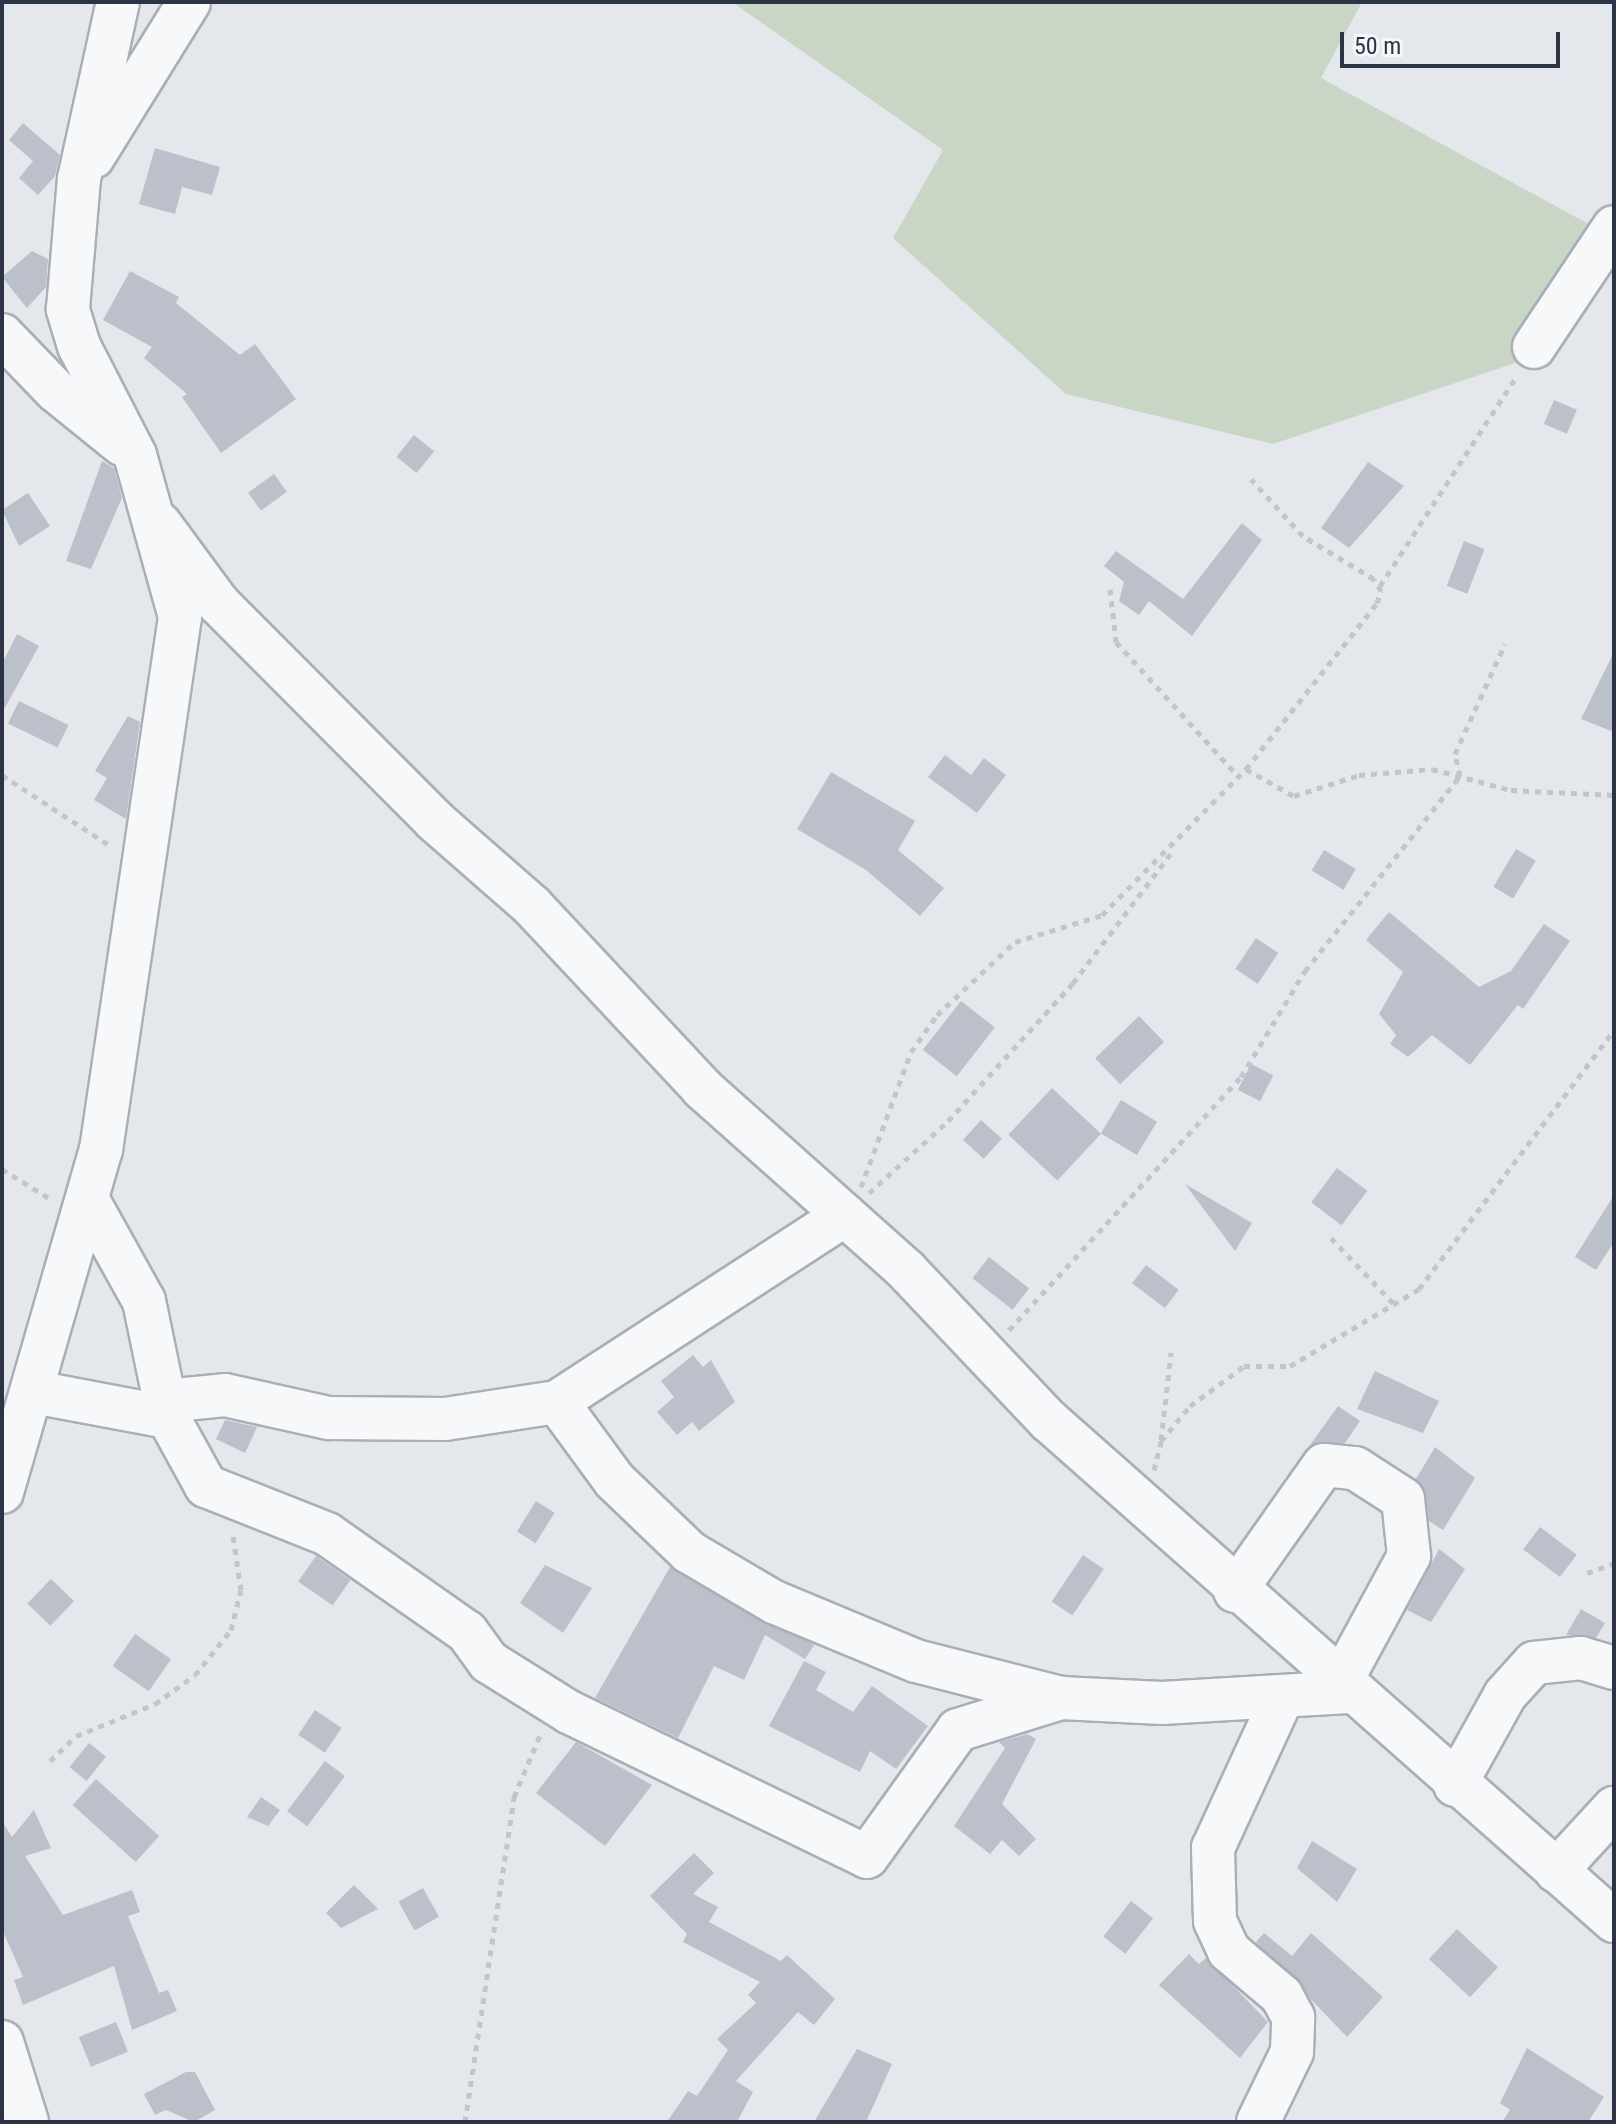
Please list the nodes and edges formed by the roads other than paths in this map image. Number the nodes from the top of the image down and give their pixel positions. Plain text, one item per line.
1 (118, 2) edge
2 (189, 2) edge
3 (79, 179) junction
4 (1614, 227) edge
5 (2, 335) edge
6 (1534, 347) road end
7 (135, 455) junction
8 (160, 524) junction
9 (87, 1212) junction
10 (845, 1215) junction
11 (34, 1392) junction
12 (557, 1402) junction
13 (167, 1409) junction
14 (2, 1492) edge
15 (1235, 1591) junction
16 (1613, 1668) edge
17 (1343, 1689) junction
18 (1061, 1698) junction
19 (1281, 1700) junction
20 (1455, 1785) junction
21 (1614, 1808) edge
22 (1556, 1871) junction
23 (1614, 1921) edge
24 (2, 2042) edge
25 (16, 2106) edge
26 (1258, 2122) edge

1 - 3 street
2 - 3 street
3 - 7 street
4 - 6 street
5 - 7 street
7 - 8 street
8 - 9 street
8 - 10 street
9 - 11 street
9 - 13 street
10 - 12 street
10 - 15 street
11 - 13 street
11 - 14 street
12 - 13 street
12 - 18 street
13 - 18 street
15 - 17 street
15 - 17 street
16 - 20 street
17 - 19 street
17 - 20 street
18 - 19 street
19 - 26 street
20 - 22 street
21 - 22 street
22 - 23 street
24 - 25 street

